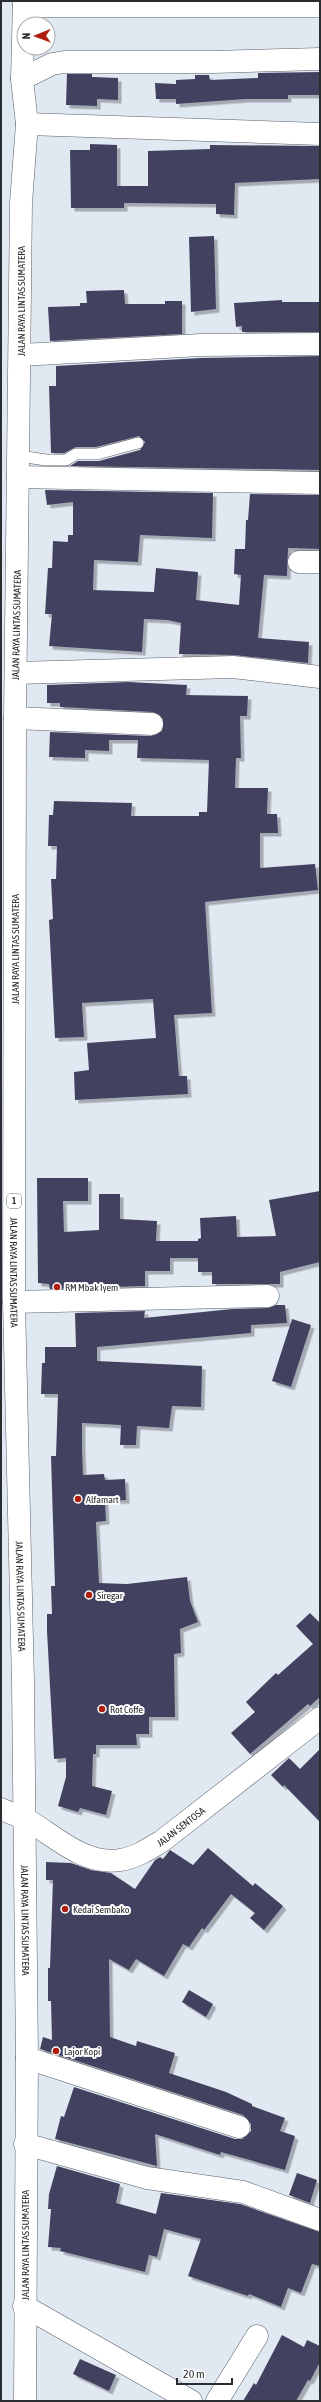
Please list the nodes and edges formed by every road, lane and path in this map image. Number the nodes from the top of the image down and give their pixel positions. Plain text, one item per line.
1 (24, 3) edge
2 (320, 6) edge
3 (320, 59) edge
4 (22, 79) junction
5 (27, 124) junction
6 (320, 134) edge
7 (320, 344) edge
8 (21, 355) junction
9 (138, 443) dead end
10 (18, 467) junction
11 (320, 483) edge
12 (16, 673) junction
13 (320, 677) edge
14 (15, 718) junction
15 (152, 724) dead end
16 (268, 1296) dead end
17 (14, 1302) junction
18 (320, 1718) edge
19 (1, 1809) edge
20 (24, 1819) junction
21 (27, 2058) junction
22 (239, 2127) dead end
23 (25, 2144) junction
24 (320, 2220) edge
25 (24, 2306) junction
26 (258, 2336) dead end
27 (24, 2401) edge
28 (191, 2401) edge
29 (217, 2401) edge

1 - 2 main road
1 - 4 main road, JALAN RAYA LINTAS SUMATERA / 1
3 - 4 main road
4 - 5 main road, JALAN RAYA LINTAS SUMATERA / 1
5 - 6 main road
5 - 8 main road, JALAN RAYA LINTAS SUMATERA / 1
7 - 8 main road
8 - 10 main road, JALAN RAYA LINTAS SUMATERA / 1
9 - 10 lane
10 - 11 main road
10 - 12 main road, JALAN RAYA LINTAS SUMATERA / 1
12 - 13 main road
12 - 14 main road, JALAN RAYA LINTAS SUMATERA / 1
14 - 15 main road
14 - 17 main road, JALAN RAYA LINTAS SUMATERA / 1
16 - 17 main road
17 - 20 main road, JALAN RAYA LINTAS SUMATERA / 1
18 - 20 main road, JALAN SENTOSA
19 - 20 main road, JALAN SENTOSA
20 - 21 main road, JALAN RAYA LINTAS SUMATERA / 1
21 - 22 main road
21 - 23 main road, JALAN RAYA LINTAS SUMATERA / 1
23 - 24 main road
23 - 25 main road, JALAN RAYA LINTAS SUMATERA / 1
25 - 27 main road, JALAN RAYA LINTAS SUMATERA / 1
25 - 28 main road
26 - 29 main road

